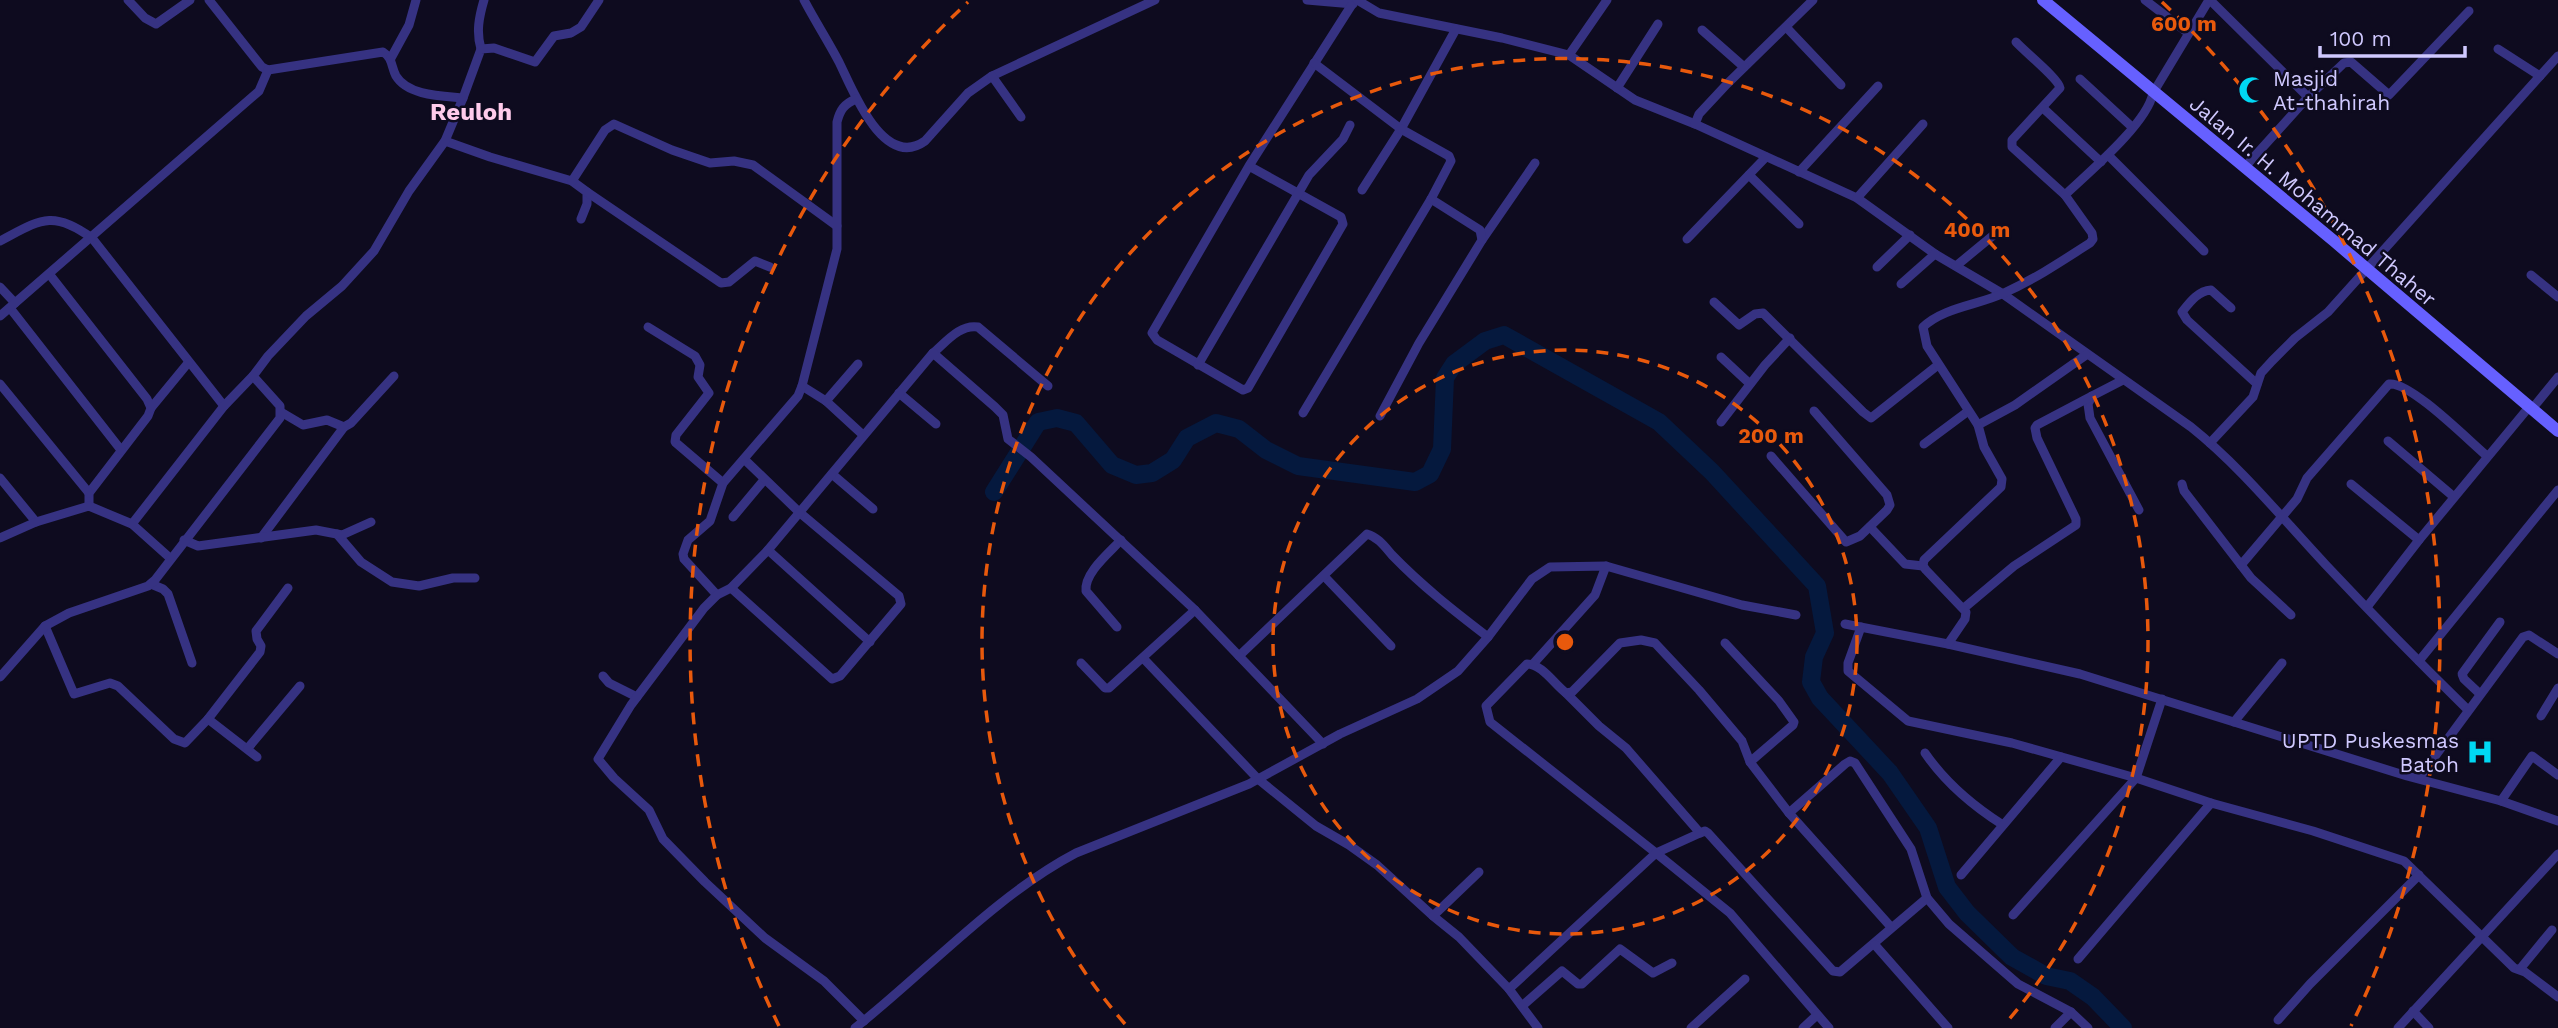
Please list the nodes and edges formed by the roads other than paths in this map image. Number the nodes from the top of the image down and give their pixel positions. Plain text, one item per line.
1 (128, 0) edge
2 (190, 0) edge
3 (209, 0) edge
4 (416, 0) edge
5 (484, 0) edge
6 (599, 0) edge
7 (804, 0) edge
8 (1155, 0) edge
9 (1307, 0) edge
10 (1606, 0) edge
11 (1814, 0) edge
12 (2043, 0) edge
13 (2145, 0) edge
14 (2209, 0) edge
15 (1355, 2) edge
16 (2469, 11) dead end
17 (1658, 24) dead end
18 (1786, 27) junction
19 (1456, 29) junction
20 (1702, 30) dead end
21 (2188, 33) junction
22 (2015, 41) dead end
23 (481, 49) junction
24 (2498, 49) dead end
25 (1569, 55) junction
26 (2558, 56) edge
27 (391, 58) junction
28 (1314, 63) junction
29 (1745, 67) junction
30 (268, 70) junction
31 (992, 76) junction
32 (2540, 76) junction
33 (2080, 79) dead end
34 (1842, 85) dead end
35 (1878, 86) dead end
36 (1617, 88) junction
37 (2153, 93) junction
38 (2308, 97) junction
39 (463, 99) junction
40 (856, 99) junction
41 (2043, 108) junction
42 (1021, 117) dead end
43 (1695, 124) junction
44 (1923, 124) dead end
45 (1350, 125) dead end
46 (2132, 127) junction
47 (1401, 129) junction
48 (445, 141) junction
49 (2108, 155) junction
50 (1766, 157) junction
51 (2101, 162) junction
52 (1535, 163) dead end
53 (1249, 166) junction
54 (2244, 168) junction
55 (1799, 172) junction
56 (1749, 176) junction
57 (572, 181) junction
58 (1362, 190) dead end
59 (587, 192) junction
60 (1298, 194) junction
61 (2065, 195) junction
62 (1857, 198) junction
63 (1431, 199) junction
64 (581, 219) dead end
65 (1799, 224) dead end
66 (837, 226) junction
67 (1996, 233) dead end
68 (1910, 235) junction
69 (92, 238) junction
70 (1687, 239) dead end
71 (1482, 240) junction
72 (0, 241) edge
73 (2204, 251) dead end
74 (1935, 254) junction
75 (1956, 266) junction
76 (770, 267) dead end
77 (1877, 267) dead end
78 (2366, 269) junction
79 (50, 275) junction
80 (2531, 275) dead end
81 (1901, 284) dead end
82 (0, 287) edge
83 (2003, 294) junction
84 (2558, 297) edge
85 (1714, 302) dead end
86 (13, 305) junction
87 (2231, 309) dead end
88 (0, 316) edge
89 (648, 327) dead end
90 (1790, 338) junction
91 (933, 353) junction
92 (2086, 355) junction
93 (1721, 357) dead end
94 (188, 363) junction
95 (858, 364) dead end
96 (1198, 365) junction
97 (1938, 365) junction
98 (253, 376) junction
99 (394, 376) dead end
100 (2558, 377) edge
101 (2123, 380) junction
102 (0, 384) edge
103 (1750, 384) junction
104 (2256, 384) junction
105 (802, 386) junction
106 (1048, 386) dead end
107 (900, 393) junction
108 (2092, 396) junction
109 (826, 401) junction
110 (224, 406) junction
111 (151, 408) junction
112 (2531, 408) junction
113 (1814, 411) dead end
114 (281, 412) junction
115 (1967, 412) junction
116 (1303, 413) dead end
117 (1380, 416) dead end
118 (1721, 422) dead end
119 (936, 424) dead end
120 (1978, 425) junction
121 (344, 427) junction
122 (2558, 430) edge
123 (863, 435) junction
124 (2388, 441) dead end
125 (2210, 443) junction
126 (1924, 444) dead end
127 (121, 450) junction
128 (1771, 456) dead end
129 (2487, 456) junction
130 (744, 459) junction
131 (832, 474) junction
132 (0, 478) edge
133 (764, 480) junction
134 (723, 483) junction
135 (2182, 484) dead end
136 (2351, 484) dead end
137 (2558, 490) edge
138 (89, 493) junction
139 (2454, 497) junction
140 (89, 506) junction
141 (873, 509) dead end
142 (2139, 510) dead end
143 (799, 512) junction
144 (2283, 516) junction
145 (733, 517) dead end
146 (36, 522) junction
147 (371, 522) dead end
148 (132, 524) junction
149 (1870, 527) junction
150 (337, 534) junction
151 (261, 537) junction
152 (0, 538) edge
153 (184, 540) junction
154 (1121, 540) junction
155 (2419, 540) junction
156 (768, 550) junction
157 (170, 558) junction
158 (2241, 565) junction
159 (1606, 566) junction
160 (1923, 566) junction
161 (1324, 576) junction
162 (475, 578) dead end
163 (153, 582) junction
164 (288, 588) dead end
165 (731, 588) junction
166 (717, 595) junction
167 (2367, 607) junction
168 (1964, 608) junction
169 (1195, 610) junction
170 (1796, 615) dead end
171 (2291, 615) dead end
172 (2500, 622) dead end
173 (1845, 624) dead end
174 (45, 626) junction
175 (1117, 627) dead end
176 (1861, 627) junction
177 (1488, 637) junction
178 (870, 642) junction
179 (1726, 643) dead end
180 (1948, 644) junction
181 (1391, 646) dead end
182 (2558, 654) edge
183 (1239, 656) junction
184 (1143, 658) junction
185 (2419, 661) junction
186 (192, 663) dead end
187 (1081, 663) dead end
188 (2282, 663) dead end
189 (1533, 664) junction
190 (603, 676) dead end
191 (0, 677) edge
192 (300, 686) dead end
193 (2558, 688) edge
194 (1566, 692) junction
195 (2480, 694) junction
196 (2162, 699) junction
197 (634, 701) junction
198 (2468, 709) junction
199 (2541, 716) dead end
200 (208, 719) junction
201 (2234, 722) junction
202 (1323, 744) junction
203 (248, 748) junction
204 (1926, 753) dead end
205 (257, 757) dead end
206 (2061, 757) junction
207 (1750, 762) junction
208 (2558, 775) edge
209 (2136, 778) junction
210 (2419, 778) junction
211 (1258, 779) junction
212 (2501, 801) junction
213 (2211, 803) junction
214 (1789, 813) junction
215 (2558, 821) edge
216 (2003, 825) junction
217 (1700, 833) junction
218 (1656, 853) junction
219 (2558, 854) edge
220 (1479, 872) dead end
221 (2419, 874) junction
222 (1961, 875) dead end
223 (1927, 898) junction
224 (2013, 915) dead end
225 (1433, 916) junction
226 (1891, 927) junction
227 (2552, 930) dead end
228 (2481, 937) junction
229 (1875, 945) junction
230 (2078, 959) dead end
231 (1672, 963) dead end
232 (2520, 969) junction
233 (1745, 979) dead end
234 (1509, 989) junction
235 (2558, 997) edge
236 (1522, 1006) junction
237 (2413, 1011) junction
238 (2071, 1012) junction
239 (1817, 1015) junction
240 (2278, 1020) dead end
241 (863, 1021) junction
242 (855, 1028) edge
243 (1538, 1028) edge
244 (1691, 1028) edge
245 (1802, 1028) edge
246 (1829, 1028) edge
247 (1948, 1028) edge
248 (2055, 1028) edge
249 (2088, 1028) edge
250 (2398, 1028) edge
251 (2429, 1028) edge

1 - 2 street
3 - 30 street
4 - 27 street
5 - 23 street
6 - 23 street
7 - 40 street
8 - 31 street
9 - 15 street
10 - 25 street
11 - 18 street
12 - 37 main road, Jalan Ir. H. Mohammad Thaher
13 - 21 street
14 - 21 street
14 - 38 street
15 - 19 street
15 - 28 street
16 - 38 street
17 - 36 street
18 - 29 street
18 - 34 street
19 - 25 street
19 - 47 street
20 - 29 street
21 - 37 street
22 - 41 street
23 - 39 street
24 - 32 street
25 - 36 street
26 - 32 street
27 - 30 street
27 - 39 street
28 - 47 street
28 - 53 street
29 - 43 street
30 - 69 street
31 - 40 street
31 - 42 street
32 - 78 street
33 - 46 street
35 - 55 street
36 - 43 street
37 - 46 street
37 - 54 main road, Jalan Ir. H. Mohammad Thaher
38 - 54 street
39 - 48 street
40 - 66 street
41 - 51 street
41 - 61 street
43 - 50 street
44 - 62 street
45 - 60 street
46 - 49 street
47 - 58 street
47 - 63 street
48 - 57 street
48 - 98 street
49 - 51 street
49 - 73 street
50 - 55 street
50 - 56 street
51 - 61 street
52 - 71 street
53 - 60 street
53 - 96 street
54 - 78 main road, Jalan Ir. H. Mohammad Thaher
55 - 62 street
56 - 65 street
56 - 70 street
57 - 59 street
57 - 66 street
59 - 64 street
59 - 76 street
60 - 96 street
60 - 96 street
61 - 83 street
62 - 68 street
63 - 71 street
63 - 116 street
66 - 105 street
67 - 75 street
68 - 74 street
68 - 77 street
69 - 72 street
69 - 79 street
69 - 94 street
71 - 117 street
74 - 75 street
74 - 81 street
75 - 83 street
78 - 104 street
78 - 112 main road, Jalan Ir. H. Mohammad Thaher
79 - 86 street
79 - 111 street
80 - 84 street
82 - 86 street
83 - 92 street
83 - 97 street
85 - 90 street
86 - 88 street
86 - 127 street
87 - 104 street
89 - 134 street
90 - 97 street
90 - 103 street
91 - 106 street
91 - 107 street
91 - 154 street
92 - 101 street
92 - 120 street
93 - 103 street
94 - 110 street
94 - 111 street
95 - 109 street
97 - 115 street
98 - 110 street
98 - 114 street
99 - 121 street
100 - 112 street
101 - 108 street
101 - 125 street
102 - 138 street
103 - 118 street
104 - 125 street
105 - 109 street
105 - 130 street
107 - 119 street
107 - 123 street
108 - 142 street
108 - 168 street
109 - 123 street
110 - 148 street
111 - 127 street
112 - 122 main road, Jalan Ir. H. Mohammad Thaher
112 - 129 street
113 - 149 street
114 - 121 street
114 - 153 street
115 - 120 street
115 - 126 street
120 - 160 street
121 - 151 street
123 - 131 street
124 - 139 street
125 - 144 street
127 - 138 street
128 - 149 street
129 - 139 street
129 - 144 street
130 - 133 street
130 - 134 street
131 - 141 street
131 - 143 street
132 - 146 street
133 - 143 street
133 - 145 street
134 - 166 street
135 - 158 street
136 - 155 street
137 - 185 street
138 - 140 street
139 - 155 street
140 - 146 street
140 - 148 street
143 - 156 street
143 - 178 street
144 - 158 street
144 - 167 street
146 - 152 street
147 - 150 street
148 - 157 street
149 - 160 street
150 - 151 street
150 - 162 street
151 - 153 street
153 - 157 street
154 - 169 street
154 - 175 street
155 - 167 street
156 - 165 street
156 - 178 street
157 - 163 street
158 - 171 street
159 - 170 street
159 - 177 street
159 - 189 street
160 - 168 street
161 - 177 street
161 - 181 street
161 - 183 street
163 - 174 street
163 - 186 street
164 - 200 street
165 - 166 street
165 - 178 street
166 - 197 street
167 - 185 street
168 - 180 street
169 - 183 street
169 - 184 street
172 - 195 street
173 - 176 street
174 - 191 street
174 - 200 street
176 - 180 street
176 - 206 street
177 - 202 street
179 - 207 street
180 - 196 street
182 - 195 street
183 - 202 street
184 - 187 street
184 - 211 street
185 - 198 street
188 - 201 street
189 - 194 street
189 - 218 street
190 - 197 street
192 - 203 street
193 - 199 street
194 - 207 street
194 - 217 street
195 - 198 street
196 - 201 street
196 - 209 street
197 - 241 street
198 - 210 street
200 - 203 street
201 - 210 street
202 - 211 street
203 - 205 street
204 - 216 street
206 - 209 street
206 - 216 street
207 - 214 street
208 - 212 street
209 - 213 street
209 - 224 street
210 - 212 street
211 - 225 street
211 - 241 street
212 - 215 street
213 - 221 street
213 - 230 street
214 - 223 street
214 - 226 street
216 - 222 street
217 - 218 street
217 - 229 street
218 - 234 street
218 - 239 street
219 - 228 street
220 - 225 street
221 - 228 street
221 - 240 street
223 - 226 street
223 - 238 street
225 - 234 street
226 - 229 street
227 - 232 street
228 - 232 street
228 - 237 street
229 - 247 street
231 - 236 street
232 - 235 street
233 - 244 street
234 - 236 street
236 - 243 street
237 - 250 street
237 - 251 street
238 - 248 street
238 - 249 street
239 - 245 street
239 - 246 street
241 - 242 street

